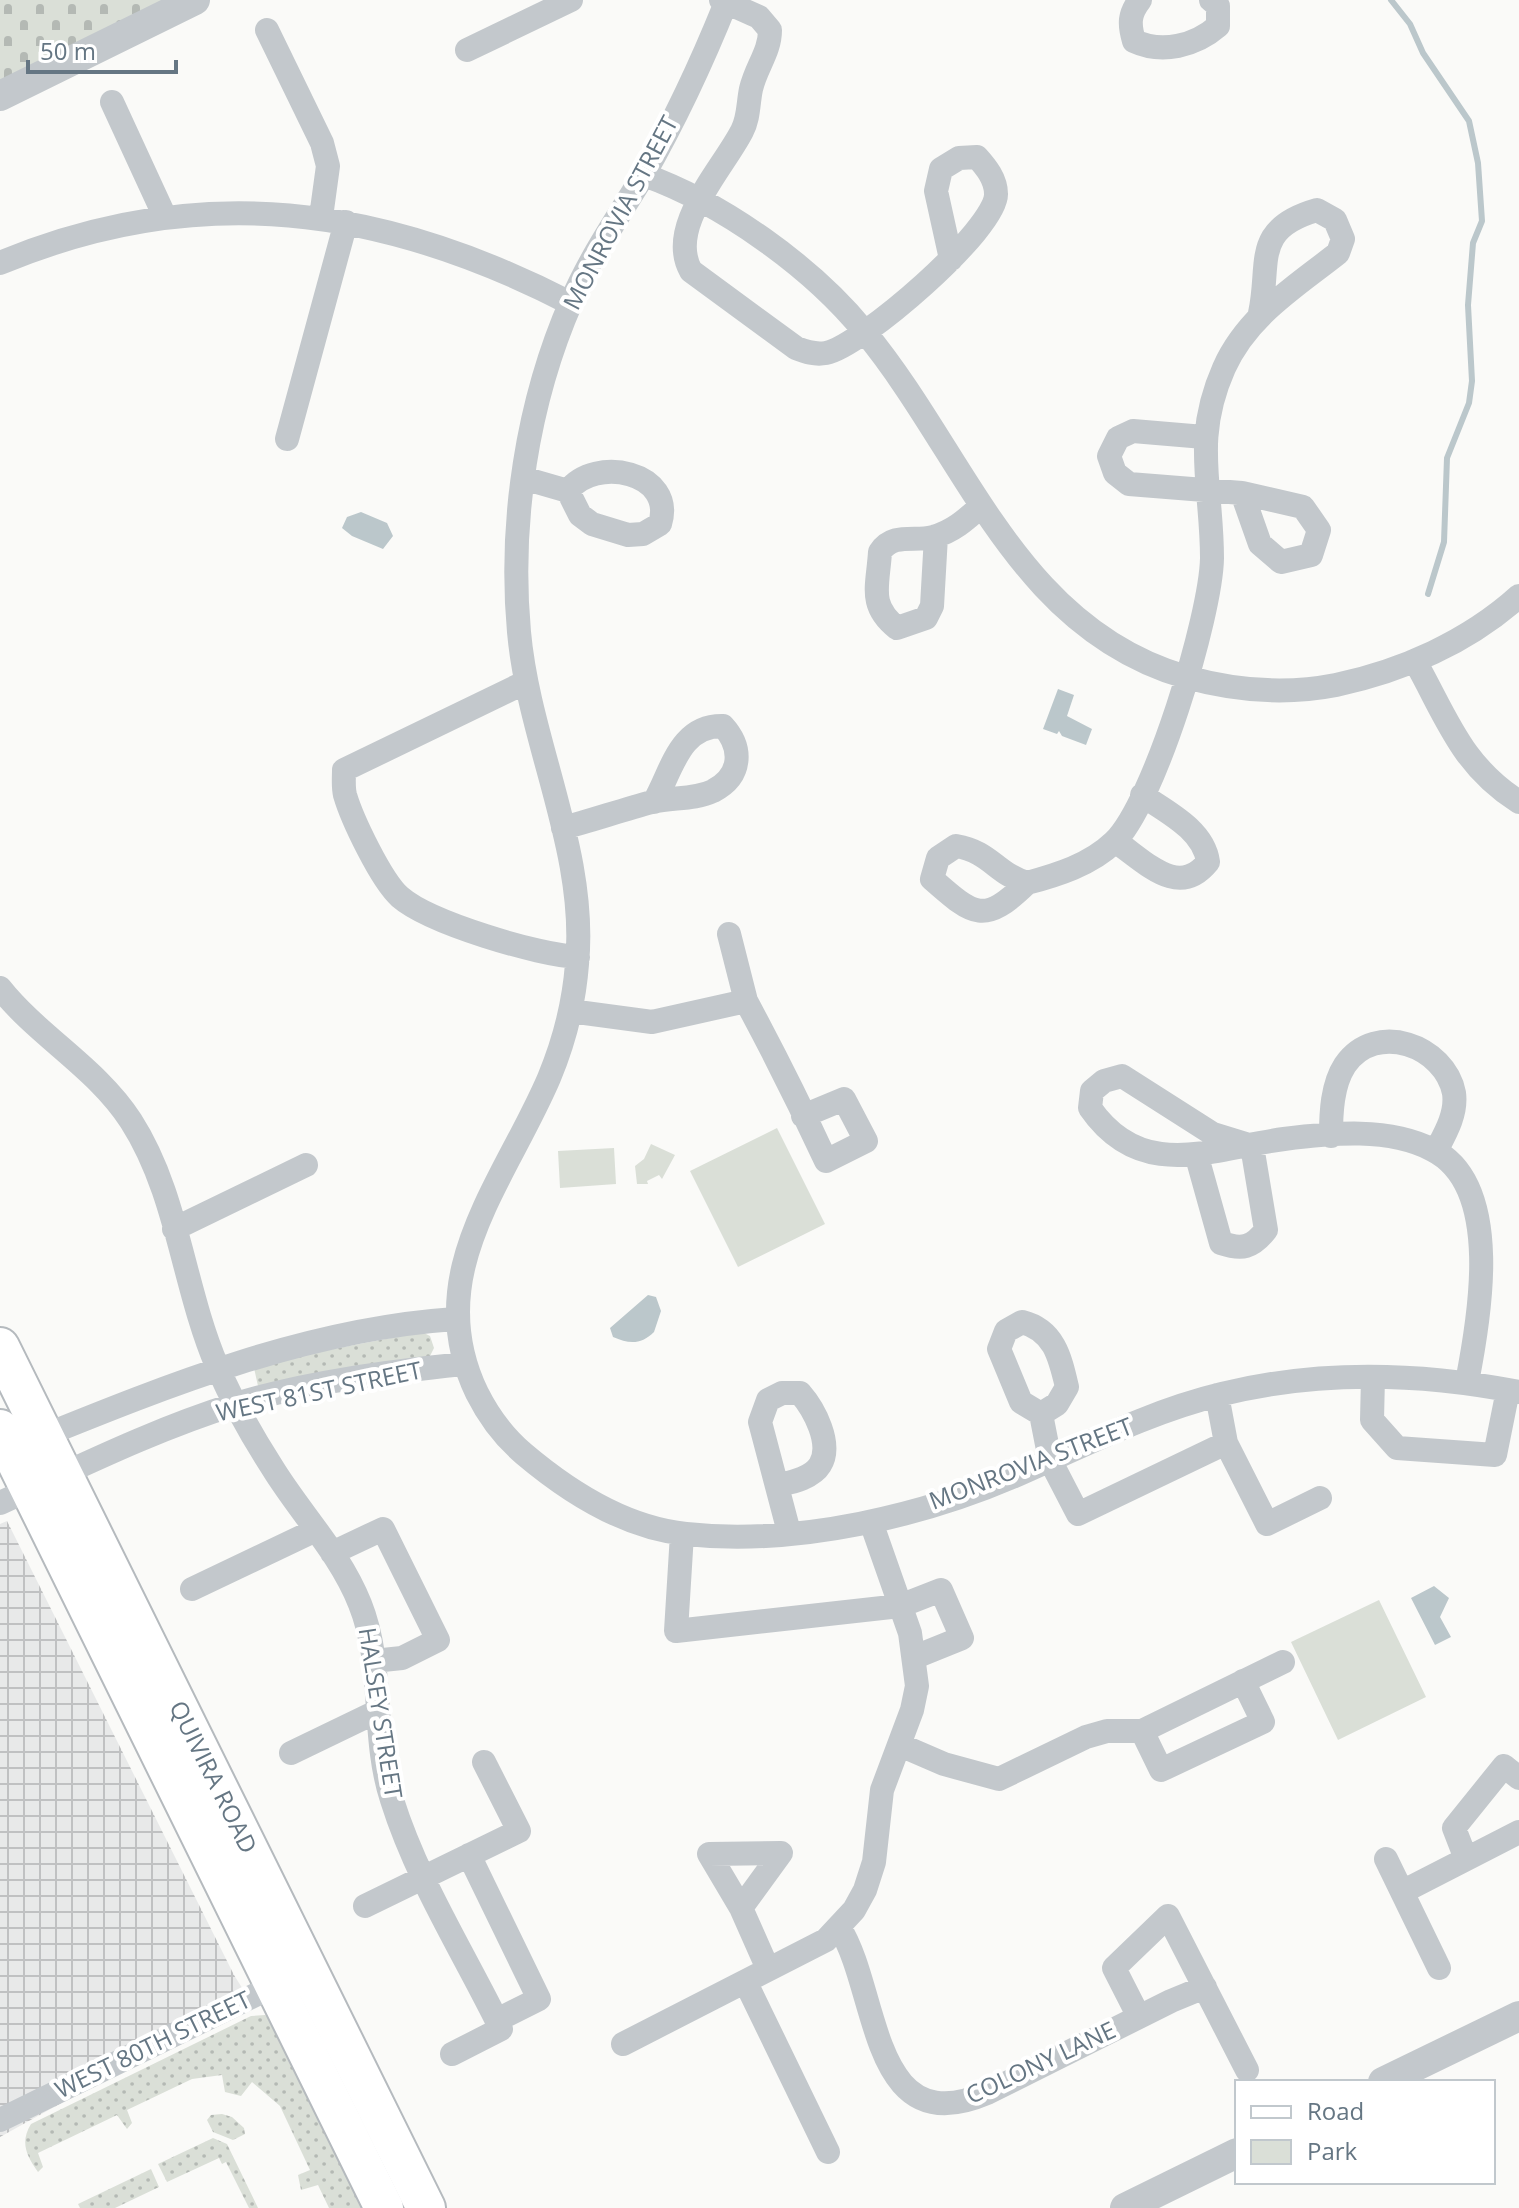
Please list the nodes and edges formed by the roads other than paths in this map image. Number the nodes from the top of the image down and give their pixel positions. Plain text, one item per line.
1 (195, 0) edge
2 (571, 0) edge
3 (1140, 0) edge
4 (1211, 0) edge
5 (725, 1) edge
6 (267, 30) dead end
7 (467, 50) dead end
8 (0, 96) edge
9 (112, 102) dead end
10 (644, 175) junction
11 (701, 202) junction
12 (165, 217) junction
13 (321, 217) junction
14 (346, 222) junction
15 (951, 259) dead end
16 (0, 263) edge
17 (570, 303) junction
18 (1260, 313) dead end
19 (864, 331) junction
20 (1204, 437) junction
21 (287, 439) dead end
22 (523, 478) junction
23 (568, 491) dead end
24 (1206, 491) junction
25 (1242, 493) dead end
26 (981, 506) junction
27 (936, 536) dead end
28 (1519, 596) edge
29 (1415, 661) junction
30 (1187, 677) junction
31 (526, 682) junction
32 (1142, 795) junction
33 (654, 802) dead end
34 (1519, 804) edge
35 (1519, 821) edge
36 (563, 828) junction
37 (1115, 841) junction
38 (1027, 883) dead end
39 (729, 934) dead end
40 (578, 957) junction
41 (0, 988) edge
42 (746, 1001) junction
43 (570, 1011) junction
44 (803, 1116) dead end
45 (1331, 1136) junction
46 (1252, 1146) junction
47 (1436, 1151) junction
48 (1197, 1157) junction
49 (306, 1165) dead end
50 (174, 1229) junction
51 (455, 1319) junction
52 (0, 1347) edge
53 (463, 1364) junction
54 (217, 1367) junction
55 (1373, 1377) junction
56 (1467, 1382) junction
57 (1514, 1391) edge
58 (1217, 1395) junction
59 (237, 1404) junction
60 (1041, 1414) dead end
61 (13, 1441) edge
62 (1226, 1443) junction
63 (1050, 1460) junction
64 (779, 1485) dead end
65 (30, 1489) edge
66 (1320, 1498) dead end
67 (871, 1522) junction
68 (316, 1530) junction
69 (789, 1532) junction
70 (682, 1534) junction
71 (332, 1553) junction
72 (192, 1589) dead end
73 (900, 1606) junction
74 (915, 1657) junction
75 (373, 1661) junction
76 (1283, 1662) dead end
77 (1243, 1681) junction
78 (378, 1711) junction
79 (1142, 1731) junction
80 (900, 1745) junction
81 (291, 1753) dead end
82 (484, 1762) dead end
83 (1519, 1778) edge
84 (1519, 1832) edge
85 (469, 1855) junction
86 (1386, 1859) dead end
87 (1466, 1859) junction
88 (425, 1877) junction
89 (1402, 1892) junction
90 (365, 1906) dead end
91 (741, 1908) dead end
92 (839, 1927) junction
93 (1439, 1968) dead end
94 (768, 1969) junction
95 (291, 1978) junction
96 (746, 1983) junction
97 (1205, 1987) junction
98 (1519, 2016) edge
99 (1139, 2017) junction
100 (499, 2025) junction
101 (623, 2044) dead end
102 (452, 2054) dead end
103 (1247, 2070) dead end
104 (1387, 2080) edge
105 (0, 2120) edge
106 (828, 2152) dead end
107 (1235, 2154) edge
108 (384, 2208) edge
109 (426, 2208) edge
110 (1125, 2208) edge

1 - 8 street
2 - 7 street
3 - 4 street
5 - 10 street, MONROVIA STREET
5 - 11 street
6 - 13 street
9 - 12 street
10 - 11 street
10 - 17 street, MONROVIA STREET
11 - 19 street
11 - 19 street
12 - 13 street
12 - 16 street
13 - 14 street
14 - 17 street
14 - 21 street
15 - 19 street
17 - 22 street, MONROVIA STREET
18 - 20 street
19 - 26 street
20 - 24 street
20 - 24 street
22 - 23 street
22 - 31 street, MONROVIA STREET
24 - 25 street
24 - 30 street
26 - 27 street
26 - 30 street
28 - 29 street
29 - 30 street
29 - 34 street
30 - 32 street
31 - 36 street, MONROVIA STREET
31 - 40 street
32 - 37 street
32 - 37 street
33 - 36 street
34 - 35 street
36 - 40 street, MONROVIA STREET
37 - 38 street
39 - 42 street
40 - 43 street, MONROVIA STREET
41 - 50 street, HALSEY STREET
42 - 43 street
42 - 44 street
43 - 51 street, MONROVIA STREET
45 - 46 street
45 - 47 street
45 - 47 street
46 - 48 street
46 - 48 street
46 - 48 street
47 - 56 street
49 - 50 street
50 - 54 street, HALSEY STREET
51 - 53 street, MONROVIA STREET
51 - 54 street, WEST 81ST STREET
52 - 61 main road, QUIVIRA ROAD
53 - 59 street, WEST 81ST STREET
53 - 70 street, MONROVIA STREET
54 - 59 street, HALSEY STREET
54 - 61 street, WEST 81ST STREET
55 - 56 street, MONROVIA STREET
55 - 57 street
55 - 58 street, MONROVIA STREET
56 - 57 street, MONROVIA STREET
58 - 62 street
58 - 63 street, MONROVIA STREET
59 - 65 street, WEST 81ST STREET
59 - 68 street, HALSEY STREET
60 - 63 street
61 - 65 main road, QUIVIRA ROAD
62 - 63 street
62 - 66 street
63 - 67 street, MONROVIA STREET
64 - 69 street
65 - 95 main road, QUIVIRA ROAD
67 - 69 street, MONROVIA STREET
67 - 73 street
68 - 71 street, HALSEY STREET
68 - 72 street
69 - 70 street, MONROVIA STREET
70 - 73 street
71 - 75 street, HALSEY STREET
71 - 75 street
73 - 74 street
73 - 74 street
74 - 80 street
75 - 78 street, HALSEY STREET
76 - 77 street
77 - 79 street
77 - 79 street
78 - 81 street
78 - 88 street, HALSEY STREET
79 - 80 street
80 - 92 street
82 - 85 street
83 - 87 street
84 - 87 street
85 - 88 street
85 - 100 street
86 - 89 street
87 - 89 street
88 - 90 street
88 - 100 street, HALSEY STREET
89 - 93 street
91 - 94 street
92 - 94 street
92 - 99 street, COLONY LANE
94 - 96 street
95 - 105 street, WEST 80TH STREET
95 - 108 main road, QUIVIRA ROAD
95 - 109 main road, QUIVIRA ROAD
96 - 101 street
96 - 106 street
97 - 99 street, COLONY LANE
97 - 99 street
97 - 103 street
98 - 104 street
100 - 102 street
107 - 110 street

